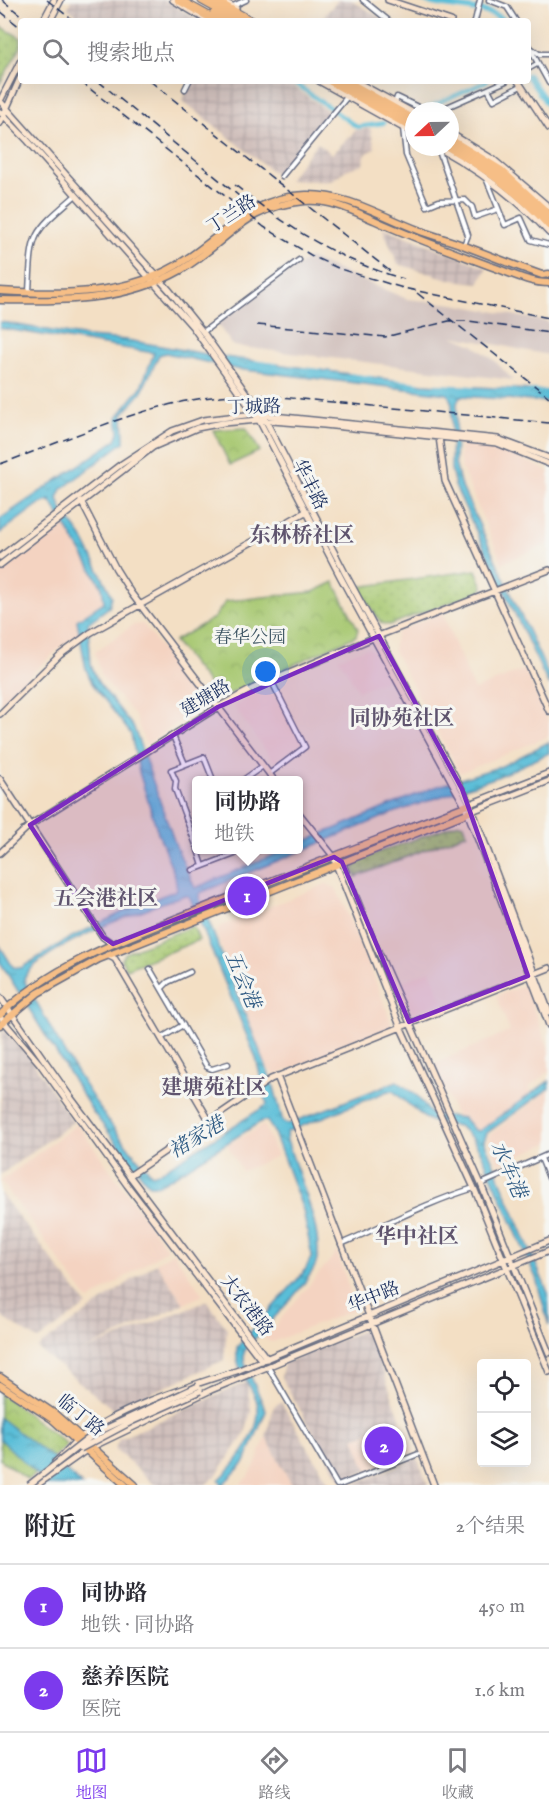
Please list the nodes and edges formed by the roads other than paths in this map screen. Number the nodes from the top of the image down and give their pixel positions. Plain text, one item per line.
1 (54, 0) edge
2 (61, 0) edge
3 (173, 0) edge
4 (179, 0) edge
5 (189, 0) edge
6 (213, 0) edge
7 (221, 0) edge
8 (246, 0) edge
9 (361, 0) edge
10 (388, 0) edge
11 (480, 0) edge
12 (489, 0) edge
13 (510, 0) edge
14 (202, 2) edge
15 (233, 7) junction
16 (507, 7) junction
17 (45, 18) edge
18 (52, 18) edge
19 (203, 18) edge
20 (212, 18) edge
21 (222, 18) edge
22 (234, 18) edge
23 (246, 18) edge
24 (253, 18) edge
25 (385, 18) edge
26 (433, 18) edge
27 (477, 18) edge
28 (514, 18) edge
29 (531, 48) edge
30 (531, 54) edge
31 (549, 54) edge
32 (535, 65) junction
33 (18, 66) edge
34 (531, 67) edge
35 (547, 77) edge
36 (18, 83) edge
37 (549, 83) edge
38 (188, 84) edge
39 (334, 84) edge
40 (499, 84) edge
41 (520, 84) edge
42 (350, 87) edge
43 (185, 89) dead end
44 (488, 89) junction
45 (0, 101) edge
46 (408, 102) edge
47 (458, 102) edge
48 (395, 103) junction
49 (7, 107) junction
50 (405, 108) edge
51 (2, 114) edge
52 (405, 115) edge
53 (405, 122) edge
54 (0, 123) edge
55 (403, 128) joint
56 (549, 128) edge
57 (459, 139) edge
58 (459, 145) edge
59 (459, 153) edge
60 (441, 156) edge
61 (454, 156) edge
62 (485, 174) junction
63 (282, 176) dead end
64 (76, 194) junction
65 (455, 202) junction
66 (548, 203) edge
67 (498, 209) junction
68 (549, 215) edge
69 (549, 225) edge
70 (549, 233) edge
71 (464, 245) junction
72 (549, 245) edge
73 (299, 260) dead end
74 (549, 274) edge
75 (155, 278) junction
76 (549, 283) edge
77 (0, 291) edge
78 (29, 293) junction
79 (0, 300) edge
80 (203, 332) junction
81 (254, 414) junction
82 (260, 417) junction
83 (266, 421) junction
84 (450, 435) junction
85 (461, 436) junction
86 (439, 437) junction
87 (549, 458) edge
88 (549, 464) edge
89 (80, 500) junction
90 (308, 510) junction
91 (59, 516) junction
92 (0, 557) edge
93 (0, 565) edge
94 (549, 570) edge
95 (498, 590) junction
96 (140, 605) junction
97 (376, 637) junction
98 (271, 680) junction
99 (218, 707) junction
100 (549, 711) edge
101 (0, 714) edge
102 (172, 736) junction
103 (185, 764) junction
104 (263, 766) junction
105 (549, 773) edge
106 (269, 774) joint
107 (211, 776) edge
108 (249, 776) edge
109 (0, 778) edge
110 (549, 782) edge
111 (469, 808) junction
112 (303, 818) edge
113 (30, 825) junction
114 (192, 834) edge
115 (0, 854) edge
116 (199, 854) edge
117 (235, 854) edge
118 (337, 861) junction
119 (203, 866) junction
120 (193, 870) dead end
121 (196, 915) junction
122 (103, 937) junction
123 (113, 944) junction
124 (102, 949) junction
125 (117, 951) junction
126 (107, 955) junction
127 (115, 959) junction
128 (549, 968) edge
129 (150, 969) dead end
130 (190, 972) dead end
131 (531, 975) junction
132 (162, 988) junction
133 (35, 990) junction
134 (0, 997) edge
135 (19, 1001) junction
136 (7, 1008) junction
137 (549, 1012) edge
138 (11, 1015) junction
139 (1, 1020) edge
140 (409, 1022) junction
141 (183, 1025) junction
142 (400, 1026) junction
143 (549, 1026) edge
144 (161, 1038) junction
145 (228, 1064) dead end
146 (274, 1078) junction
147 (209, 1120) junction
148 (549, 1154) edge
149 (541, 1158) junction
150 (129, 1176) junction
151 (549, 1178) edge
152 (481, 1184) junction
153 (474, 1188) junction
154 (549, 1241) edge
155 (341, 1244) junction
156 (549, 1251) edge
157 (509, 1256) junction
158 (503, 1261) junction
159 (513, 1265) junction
160 (506, 1268) junction
161 (369, 1319) junction
162 (242, 1330) junction
163 (549, 1353) edge
164 (267, 1358) junction
165 (260, 1360) junction
166 (267, 1366) junction
167 (549, 1371) edge
168 (0, 1377) edge
169 (208, 1380) junction
170 (0, 1385) edge
171 (199, 1389) junction
172 (211, 1390) junction
173 (79, 1439) junction
174 (91, 1448) junction
175 (421, 1453) junction
176 (34, 1484) edge
177 (125, 1485) edge
178 (135, 1485) edge
179 (338, 1485) edge
180 (434, 1485) edge

1 - 17 main road
2 - 18 main road
3 - 19 main road
4 - 20 highway
5 - 14 highway
6 - 23 highway
7 - 15 main road
8 - 15 street
9 - 25 street
10 - 26 main road
11 - 27 street
12 - 16 street
13 - 16 street
14 - 21 highway
14 - 22 highway
15 - 24 main road
16 - 28 street
29 - 31 street
30 - 32 street
32 - 34 street
32 - 35 street
33 - 45 main road
35 - 37 street
36 - 49 main road
38 - 43 street
39 - 42 main road
40 - 44 street
41 - 44 street
41 - 56 main road
42 - 48 main road
42 - 52 highway
42 - 53 highway
42 - 55 main road
42 - 63 street
44 - 47 street
45 - 49 main road, 华丰路
46 - 48 street
48 - 50 main road
49 - 51 main road
49 - 75 main road, 华丰路
51 - 54 main road
51 - 64 main road, 华丰路
55 - 65 street
57 - 66 main road
58 - 68 highway
59 - 69 highway
60 - 65 street
61 - 62 main road
62 - 67 street
62 - 70 main road
64 - 75 main road, 华丰路
64 - 78 street
65 - 67 street
65 - 71 street
67 - 72 street
71 - 74 main road, 丁兰路
71 - 75 main road, 丁兰路
73 - 80 street
75 - 76 main road, 丁兰路
75 - 78 main road, 丁兰路
75 - 79 main road, 丁兰路
75 - 80 main road, 华丰路
75 - 81 main road, 华丰路
77 - 78 main road, 丁兰路
80 - 82 main road, 华丰路
81 - 82 main road, 华丰路
81 - 89 main road, 丁城路
82 - 83 main road, 丁城路
82 - 84 main road, 丁城路
82 - 89 main road, 丁城路
82 - 90 main road, 华丰路
83 - 86 main road, 丁城路
83 - 90 main road, 华丰路
84 - 85 main road, 丁城路
84 - 86 main road, 丁城路
85 - 87 main road, 丁城路
85 - 88 main road, 丁城路
86 - 95 main road
89 - 91 main road, 丁城路
89 - 96 main road
90 - 96 main road
90 - 97 main road, 华丰路
91 - 92 main road, 丁城路
91 - 93 main road, 丁城路
94 - 95 main road, 建塘路
95 - 97 main road, 建塘路
95 - 100 main road
96 - 99 main road
96 - 101 main road
97 - 98 main road, 建塘路
97 - 111 main road, 华丰路
98 - 99 main road, 建塘路
98 - 106 street
99 - 102 main road, 建塘路
99 - 104 main road
102 - 103 street
102 - 113 main road, 建塘路
103 - 107 street
103 - 114 street
104 - 106 main road
104 - 108 street
105 - 111 main road
109 - 113 main road
110 - 111 main road
111 - 118 main road
111 - 131 main road, 华丰路
112 - 118 main road
113 - 115 main road, 建塘路
113 - 122 main road
116 - 119 street
117 - 119 street
118 - 121 main road
118 - 140 main road
118 - 142 main road
119 - 120 street
121 - 123 main road
121 - 125 main road
122 - 123 main road
122 - 124 main road
123 - 124 main road
124 - 133 main road
125 - 126 main road
125 - 127 main road
126 - 127 main road
126 - 133 main road
127 - 144 main road
128 - 131 main road
129 - 132 street
130 - 132 street
131 - 137 main road, 华丰路
131 - 140 main road
131 - 143 main road, 华丰路
132 - 141 street
133 - 135 main road
134 - 136 main road, 大农港路
135 - 136 main road
135 - 138 main road
136 - 138 main road, 大农港路
136 - 139 main road
138 - 139 main road
138 - 150 main road, 大农港路
139 - 162 main road, 大农港路
140 - 142 main road
140 - 152 main road
141 - 144 street
141 - 145 street
142 - 146 main road
142 - 153 main road
144 - 147 main road
146 - 147 main road
146 - 155 main road
147 - 150 main road
148 - 149 street
149 - 151 street
149 - 152 street
150 - 162 main road, 大农港路
152 - 157 main road
153 - 155 street
153 - 158 main road
154 - 157 main road, 华中路
155 - 161 main road
156 - 159 main road, 华中路
157 - 158 main road, 华中路
157 - 159 main road
158 - 160 main road
158 - 161 main road, 华中路
159 - 160 main road, 华中路
159 - 163 main road
160 - 161 main road, 华中路
160 - 167 main road
161 - 164 main road, 华中路
161 - 166 main road, 华中路
161 - 175 main road
162 - 164 main road, 大农港路
162 - 165 main road, 大农港路
164 - 165 main road, 华中路
164 - 166 main road, 大农港路
165 - 166 main road, 大农港路
165 - 169 main road, 华中路
166 - 172 main road, 华中路
166 - 179 street
168 - 173 main road, 临丁路
169 - 171 main road, 华中路
169 - 173 main road, 华中路
170 - 173 main road, 临丁路
171 - 172 main road, 华中路
171 - 176 main road, 华中路, bridge
172 - 174 main road, 华中路
173 - 174 main road, 临丁路
173 - 176 main road, 华中路, bridge
174 - 176 main road, 华中路
174 - 177 main road, 临丁路
174 - 178 main road, 临丁路
175 - 179 street
175 - 180 main road

